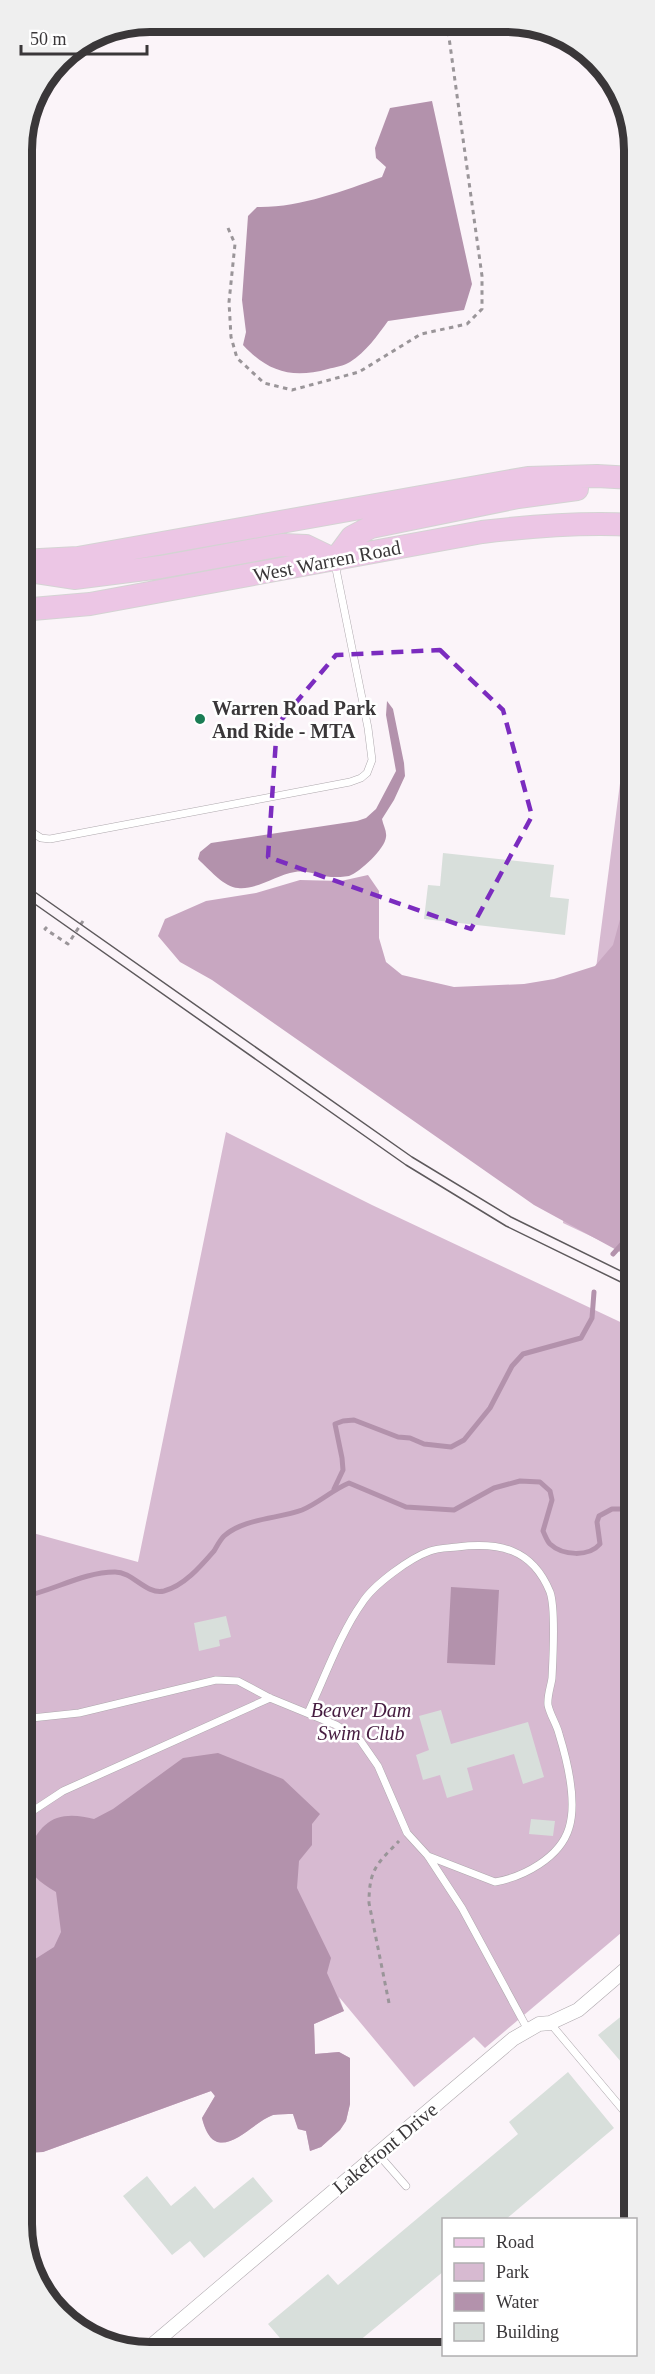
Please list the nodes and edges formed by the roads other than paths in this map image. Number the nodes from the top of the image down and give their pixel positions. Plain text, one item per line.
1 (624, 479) edge
2 (624, 481) edge
3 (624, 525) edge
4 (32, 560) edge
5 (335, 560) junction
6 (32, 572) edge
7 (32, 609) edge
8 (32, 832) edge
9 (270, 1698) junction
10 (308, 1713) junction
11 (32, 1718) edge
12 (32, 1811) edge
13 (428, 1856) junction
14 (623, 1971) edge
15 (550, 2023) junction
16 (528, 2030) junction
17 (623, 2110) edge
18 (378, 2154) junction
19 (406, 2186) dead end
20 (155, 2342) edge

1 - 4 main road
2 - 5 main road
3 - 5 main road, West Warren Road
5 - 6 main road
5 - 7 main road, West Warren Road
5 - 8 lane
9 - 10 lane
9 - 11 lane
9 - 12 lane
10 - 13 lane
10 - 13 lane
13 - 16 lane
14 - 15 street, Lakefront Drive
15 - 16 street, Lakefront Drive
15 - 17 lane
16 - 18 street, Lakefront Drive
18 - 19 lane
18 - 20 street, Lakefront Drive

